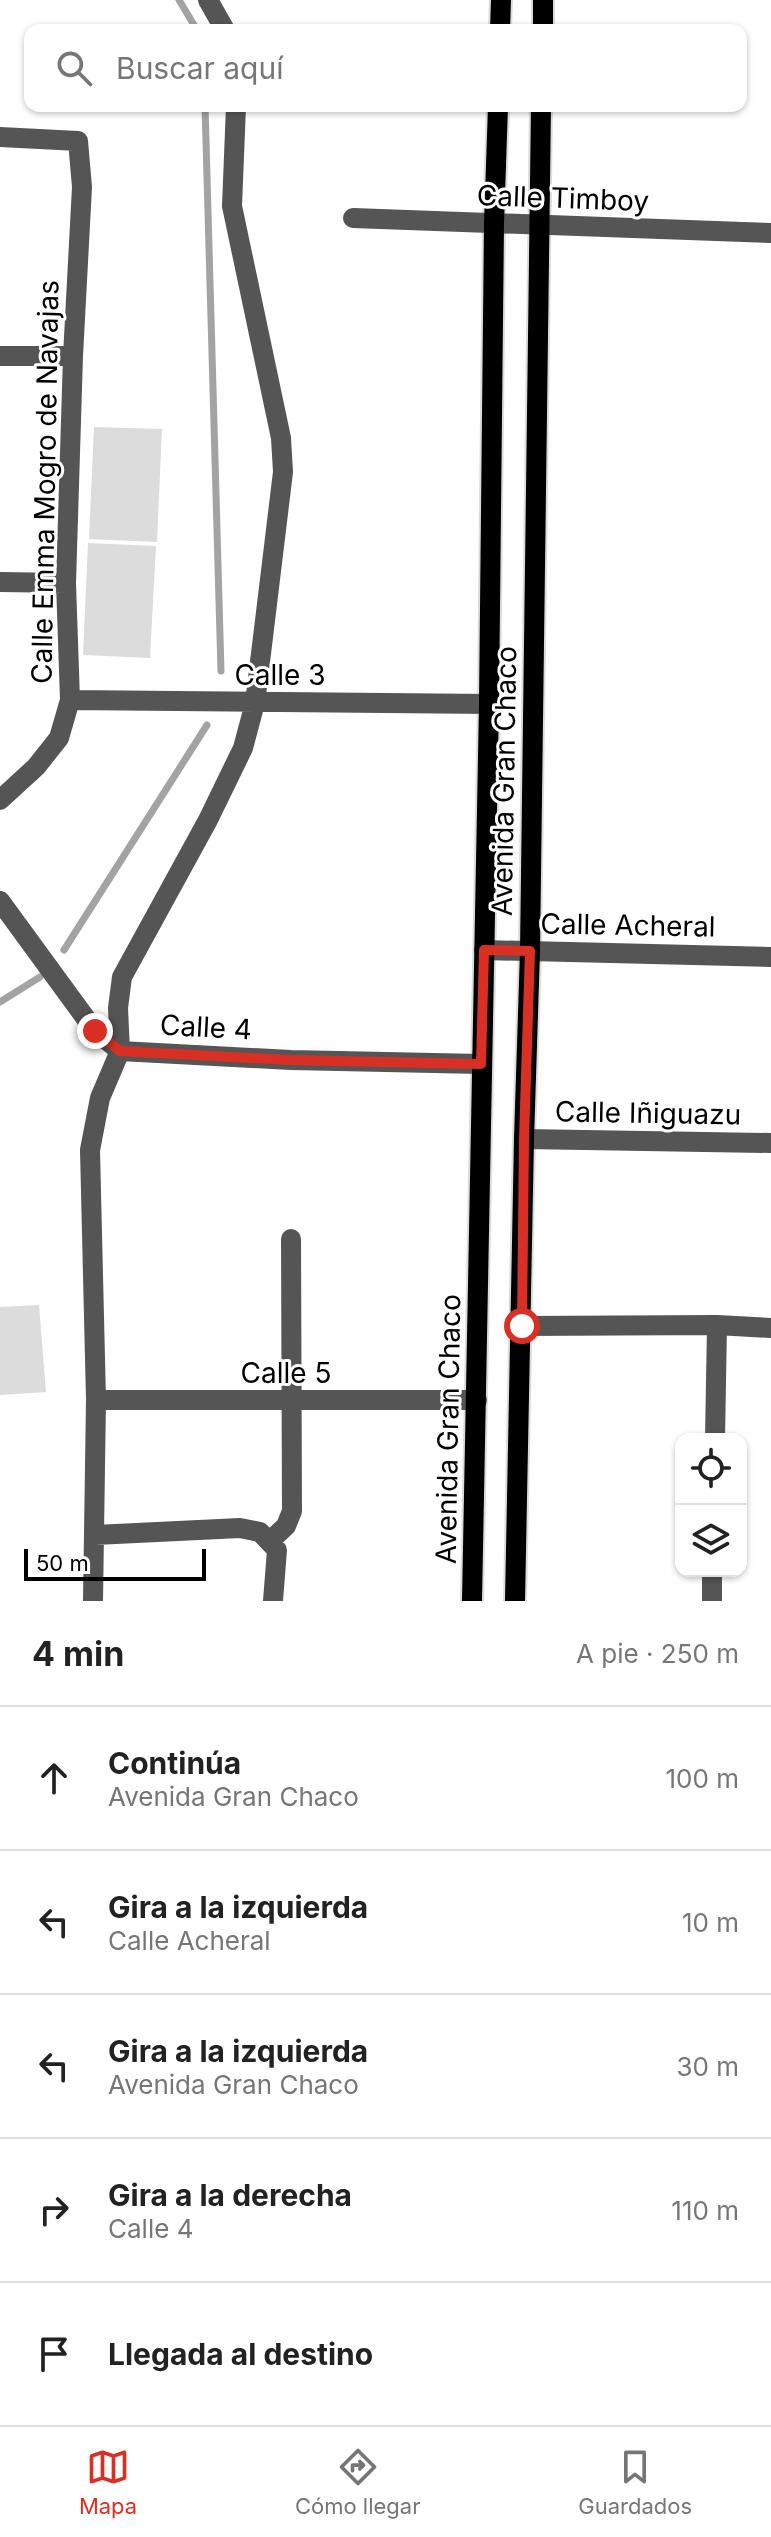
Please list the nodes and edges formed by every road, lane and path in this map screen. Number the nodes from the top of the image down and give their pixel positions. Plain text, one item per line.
1 (208, 0) edge
2 (501, 0) edge
3 (543, 0) edge
4 (222, 24) edge
5 (500, 24) edge
6 (543, 24) edge
7 (236, 112) edge
8 (498, 112) edge
9 (541, 112) edge
10 (0, 137) edge
11 (353, 218) dead end
12 (494, 224) junction
13 (538, 224) junction
14 (771, 233) edge
15 (0, 356) edge
16 (73, 356) junction
17 (0, 582) edge
18 (66, 583) junction
19 (70, 700) junction
20 (255, 703) junction
21 (489, 704) junction
22 (0, 800) edge
23 (0, 901) edge
24 (484, 950) junction
25 (530, 951) junction
26 (771, 957) edge
27 (120, 1051) junction
28 (481, 1064) junction
29 (524, 1139) junction
30 (771, 1143) edge
31 (291, 1239) dead end
32 (717, 1325) junction
33 (522, 1326) junction
34 (771, 1328) edge
35 (96, 1400) junction
36 (477, 1400) junction
37 (292, 1401) junction
38 (715, 1433) edge
39 (95, 1535) junction
40 (270, 1541) junction
41 (712, 1577) edge
42 (93, 1601) edge
43 (273, 1601) edge
44 (472, 1601) edge
45 (515, 1601) edge
46 (712, 1601) edge

1 - 4 street
2 - 5 main road
3 - 6 main road
7 - 20 street
8 - 12 main road, Avenida Gran Chaco
9 - 13 main road, Avenida Gran Chaco
10 - 16 street, Calle Emma Mogro de Navajas
11 - 12 street, Calle Timboy
12 - 13 street, Calle Timboy
12 - 21 main road, Avenida Gran Chaco
13 - 14 street, Calle Timboy
13 - 25 main road, Avenida Gran Chaco
15 - 16 street
16 - 18 street, Calle Emma Mogro de Navajas
17 - 18 street
18 - 19 street, Calle Emma Mogro de Navajas
19 - 20 street, Calle 3
19 - 22 street, Calle Emma Mogro de Navajas
20 - 21 street, Calle 3
20 - 27 street
21 - 24 main road, Avenida Gran Chaco
23 - 27 street, Calle 4
24 - 25 street, Calle Acheral
24 - 28 main road, Avenida Gran Chaco
25 - 26 street, Calle Acheral
25 - 29 main road, Avenida Gran Chaco
27 - 28 street, Calle 4
27 - 35 street
28 - 36 main road, Avenida Gran Chaco
29 - 30 street, Calle Iñiguazu
29 - 33 main road, Avenida Gran Chaco
31 - 37 street
32 - 33 street
32 - 34 street
32 - 38 street
33 - 45 main road, Avenida Gran Chaco
35 - 37 street, Calle 5
35 - 39 street
36 - 37 street, Calle 5
36 - 44 main road, Avenida Gran Chaco
37 - 40 street
39 - 40 street
39 - 42 street
40 - 43 street
41 - 46 street

